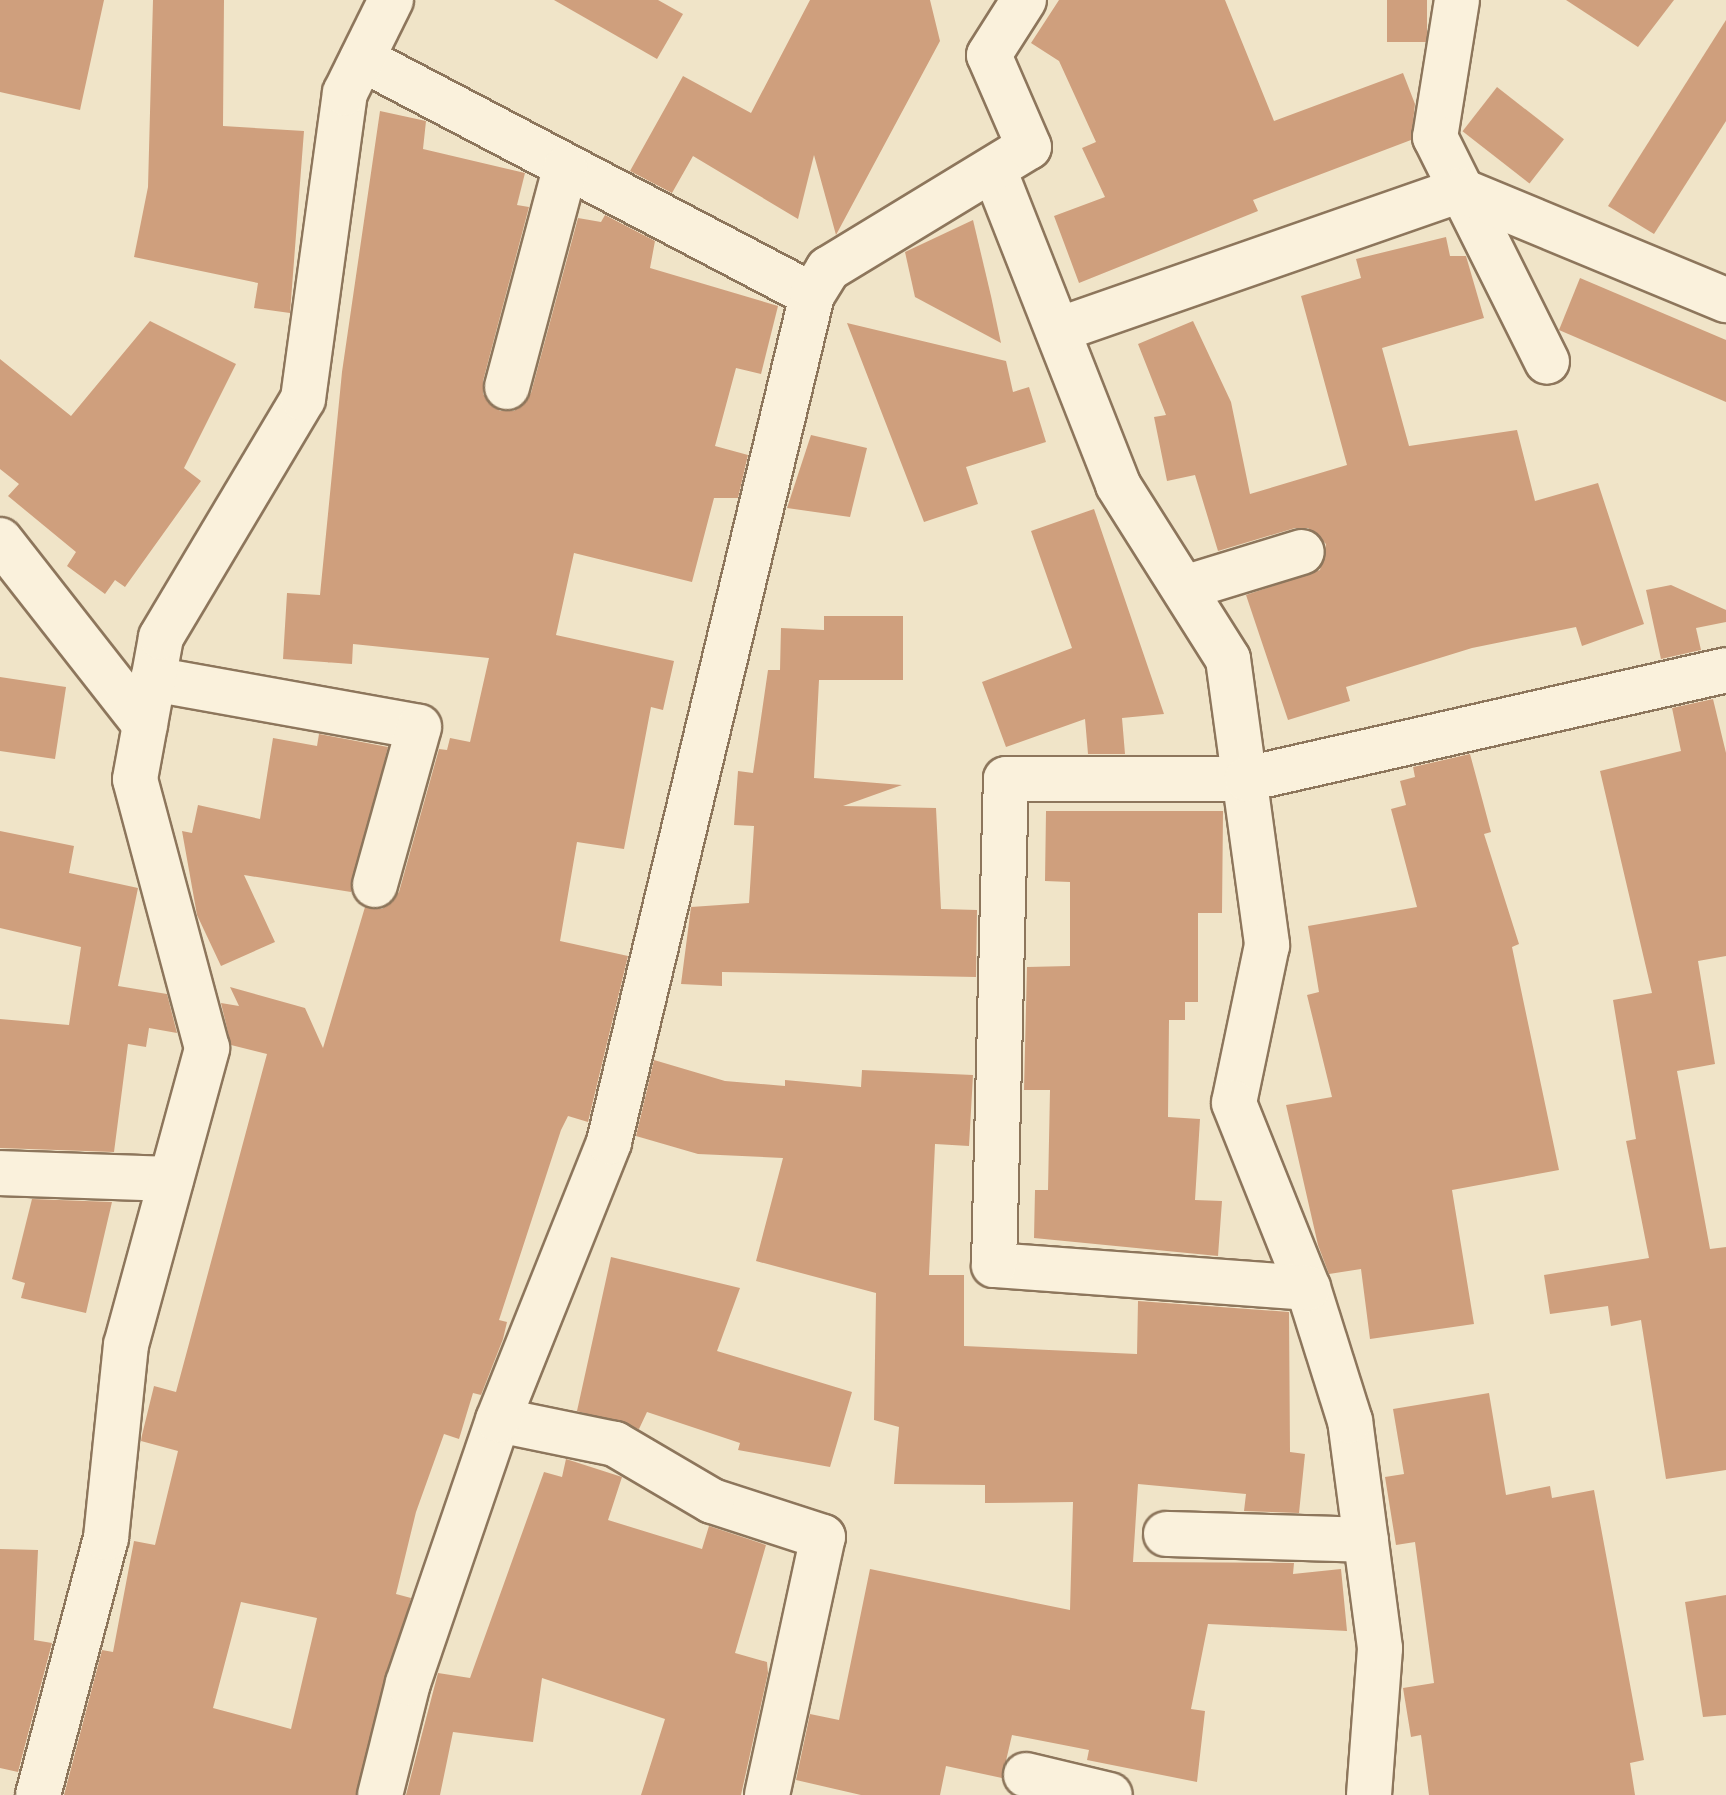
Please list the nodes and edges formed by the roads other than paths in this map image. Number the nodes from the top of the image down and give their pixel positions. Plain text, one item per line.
1 (391, 0) edge
2 (1024, 0) edge
3 (1457, 0) edge
4 (362, 59) junction
5 (565, 169) junction
6 (995, 172) junction
7 (1460, 190) junction
8 (812, 295) junction
9 (1726, 300) edge
10 (1061, 329) junction
11 (1547, 362) dead end
12 (507, 387) dead end
13 (0, 540) edge
14 (1302, 552) dead end
15 (1184, 588) junction
16 (1726, 670) edge
17 (153, 679) junction
18 (145, 725) junction
19 (1247, 779) junction
20 (375, 885) dead end
21 (0, 1173) edge
22 (171, 1179) junction
23 (1308, 1288) junction
24 (498, 1420) junction
25 (1166, 1534) dead end
26 (1366, 1540) junction
27 (1026, 1775) dead end
28 (38, 1795) edge
29 (380, 1795) edge
30 (767, 1795) edge
31 (1110, 1795) edge
32 (1369, 1795) edge

1 - 4 street
2 - 6 street
3 - 7 street
4 - 5 street
4 - 17 street
5 - 8 street
5 - 12 street
6 - 8 street
6 - 10 street
7 - 9 street
7 - 10 street
7 - 11 street
8 - 24 street
10 - 15 street
13 - 18 street
14 - 15 street
15 - 19 street
16 - 19 street
17 - 18 street
17 - 20 street
18 - 22 street
19 - 23 street
19 - 23 street
21 - 22 street
22 - 28 street
23 - 26 street
24 - 29 street
24 - 30 street
25 - 26 street
26 - 32 street
27 - 31 street

